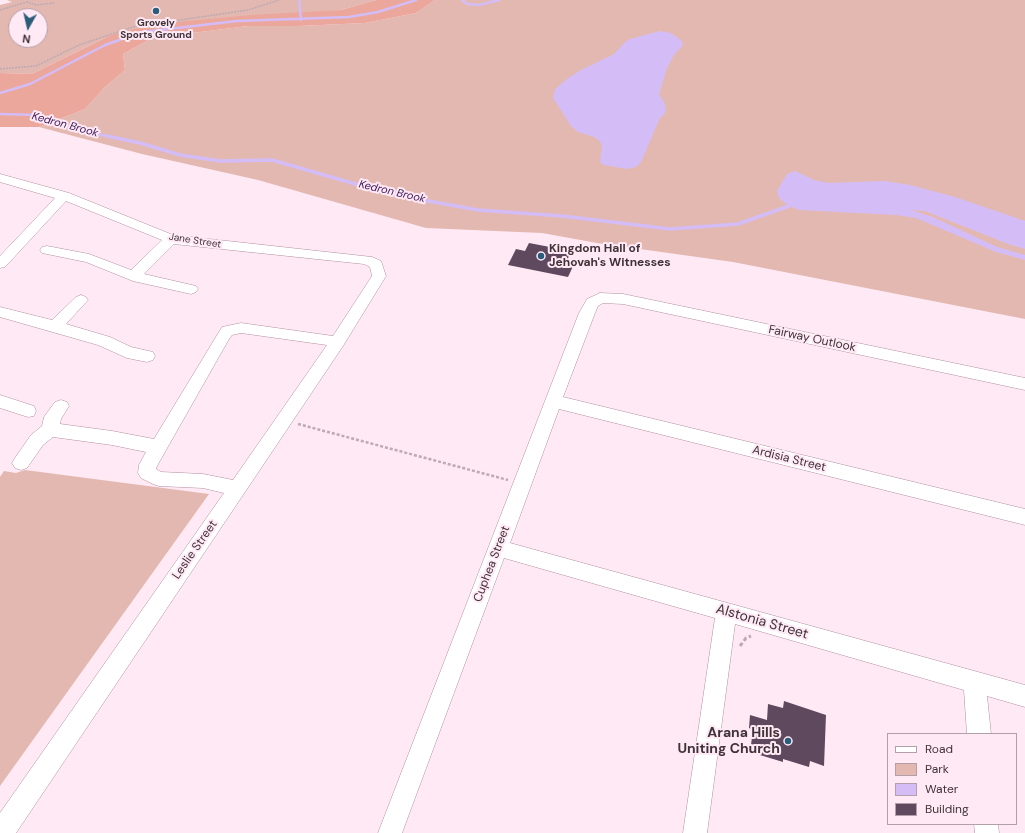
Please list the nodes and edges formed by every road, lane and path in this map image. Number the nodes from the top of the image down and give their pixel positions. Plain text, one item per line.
1 (279, 0) edge
2 (54, 3) dead end
3 (0, 10) edge
4 (0, 69) edge
5 (0, 178) edge
6 (64, 196) junction
7 (171, 238) junction
8 (47, 250) dead end
9 (0, 264) edge
10 (376, 264) joint
11 (133, 276) junction
12 (191, 289) dead end
13 (600, 298) joint
14 (81, 300) dead end
15 (0, 312) edge
16 (55, 326) junction
17 (337, 342) junction
18 (146, 356) dead end
19 (1025, 384) edge
20 (0, 401) edge
21 (553, 401) junction
22 (60, 406) dead end
23 (28, 411) dead end
24 (284, 420) junction
25 (50, 431) junction
26 (158, 447) junction
27 (21, 463) dead end
28 (511, 481) dead end
29 (237, 489) junction
30 (1025, 517) edge
31 (498, 548) junction
32 (726, 612) junction
33 (755, 634) dead end
34 (739, 653) dead end
35 (975, 682) junction
36 (1025, 696) edge
37 (979, 733) edge
38 (1, 833) edge
39 (390, 833) edge
40 (695, 833) edge

1 - 4 path
2 - 3 path
5 - 6 street, Jane Street
6 - 7 street, Jane Street
6 - 9 street
7 - 10 street, Jane Street
7 - 11 street
8 - 11 street
10 - 17 street, Leslie Street
11 - 12 street
13 - 19 street, Fairway Outlook
13 - 21 street, Cuphea Street
14 - 16 street
15 - 16 street
16 - 18 street
17 - 24 street, Leslie Street
17 - 26 street
20 - 23 street
21 - 30 street, Ardisia Street
21 - 31 street, Cuphea Street
22 - 25 street
24 - 28 path
24 - 29 street, Leslie Street
25 - 26 street
25 - 27 street
26 - 29 street
29 - 38 street, Leslie Street
31 - 32 street, Alstonia Street
31 - 39 street, Cuphea Street
32 - 35 street, Alstonia Street
32 - 40 street
33 - 34 path
35 - 36 street, Alstonia Street
35 - 37 street

